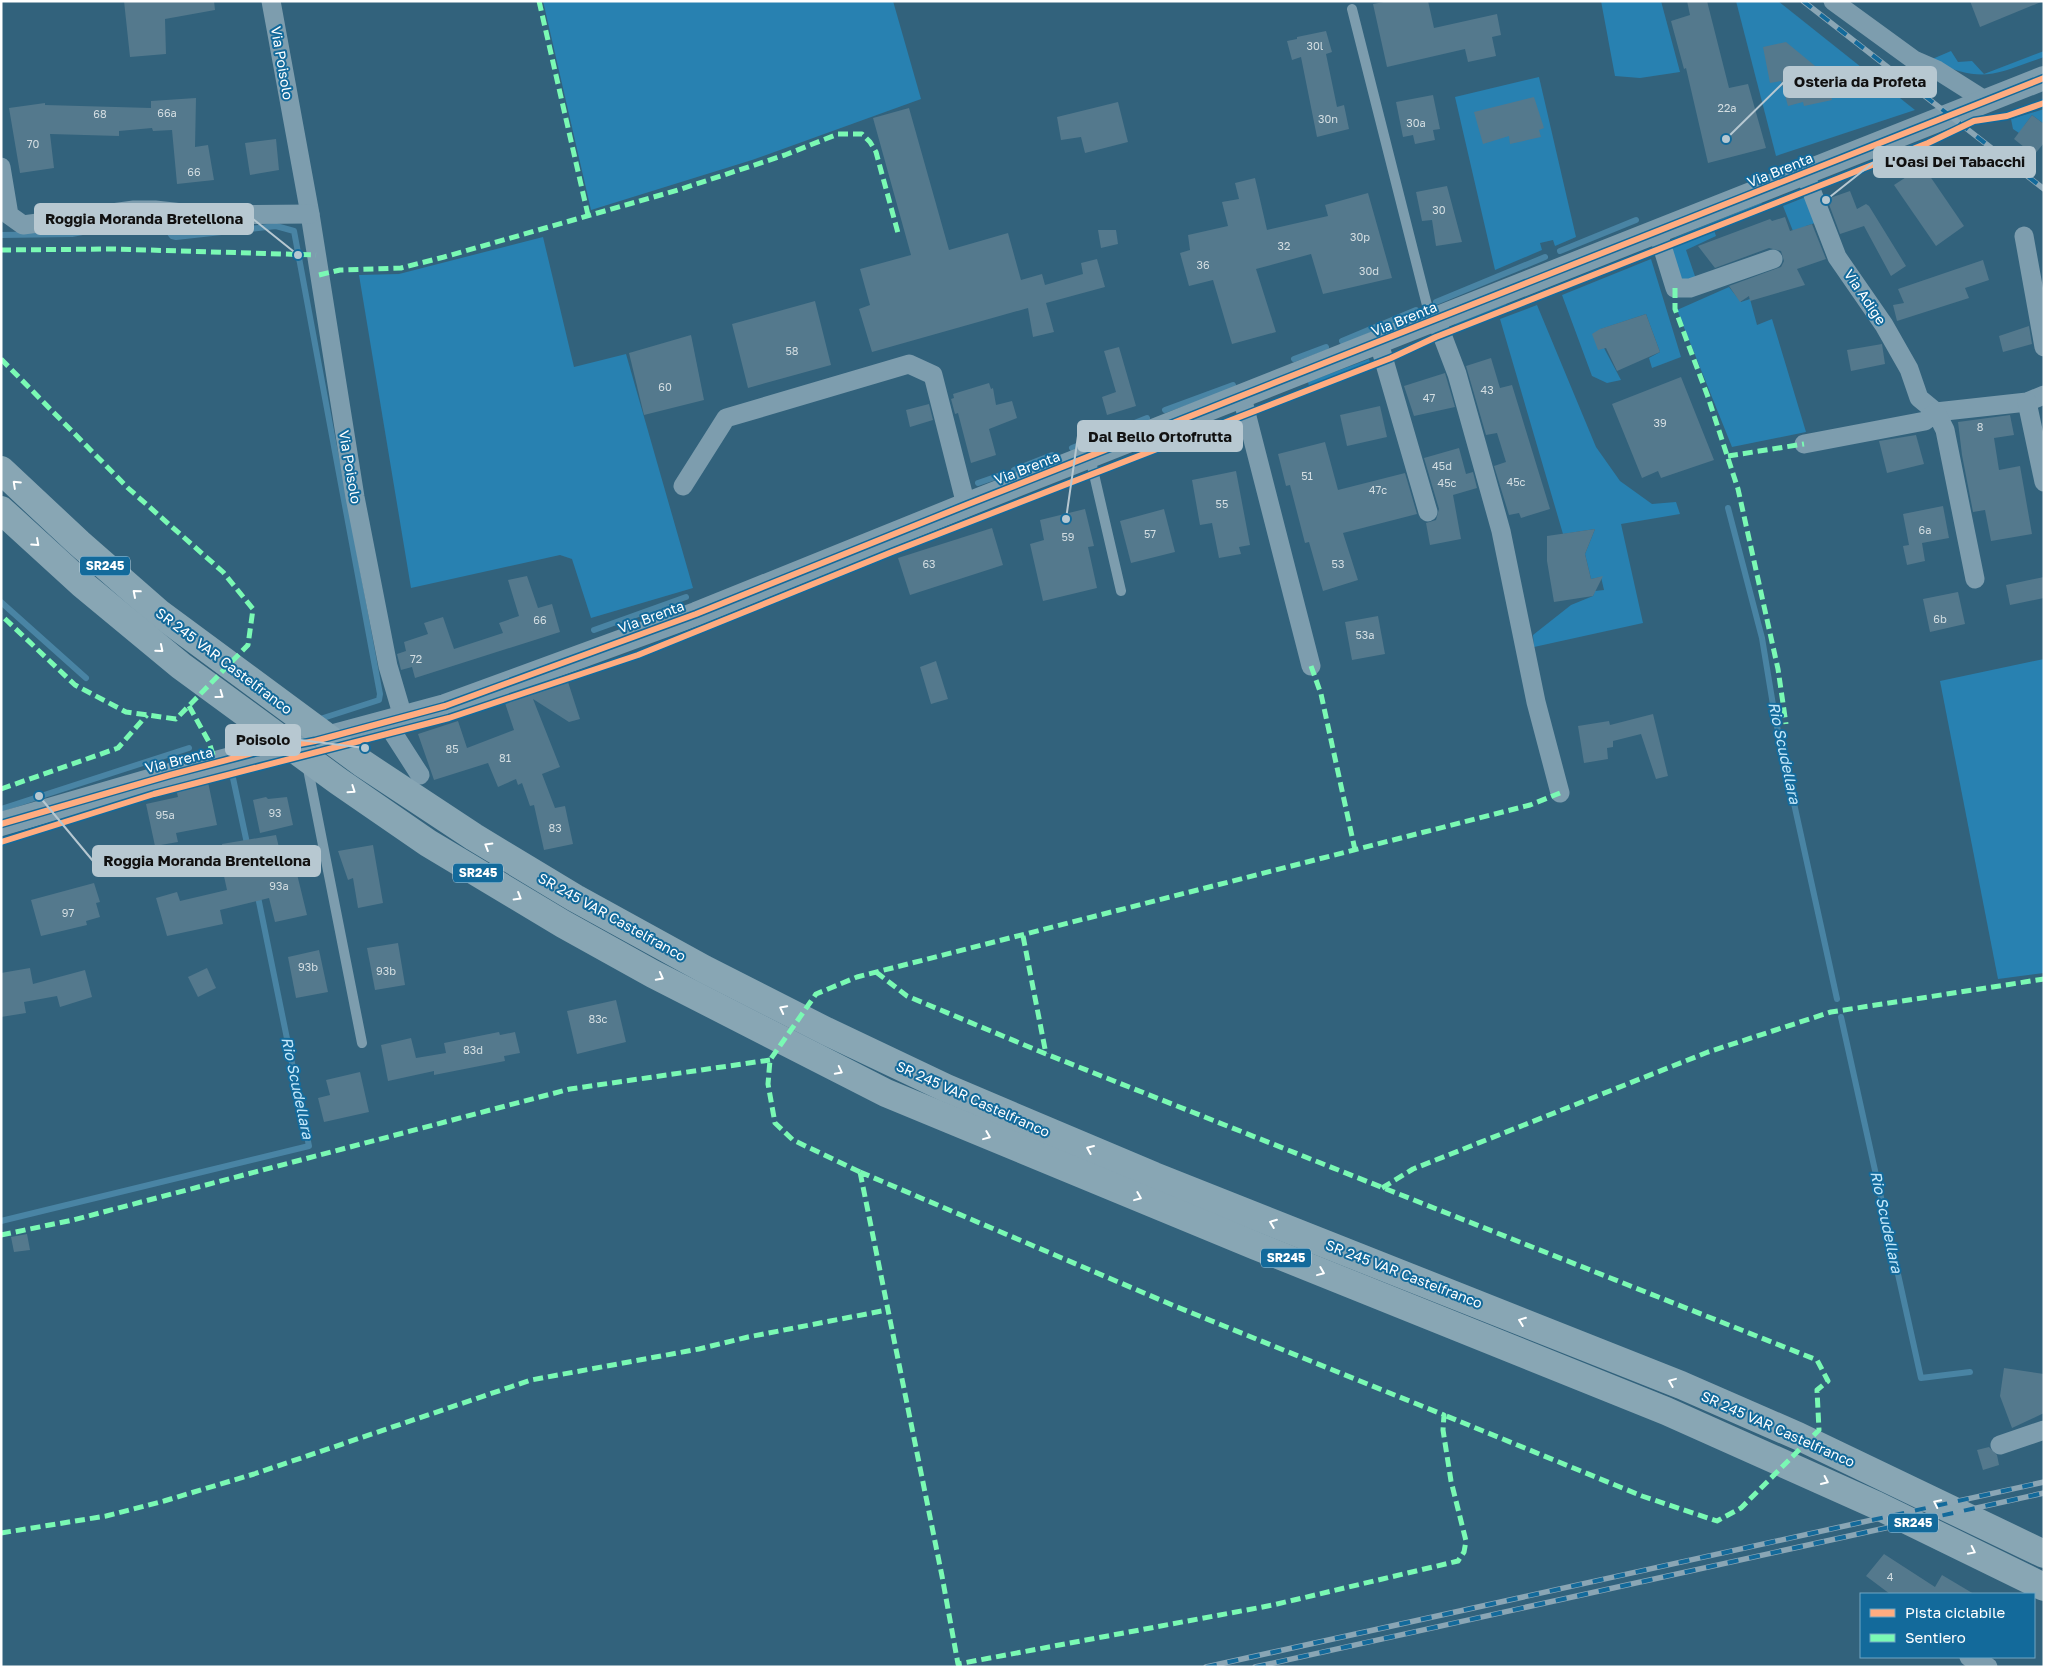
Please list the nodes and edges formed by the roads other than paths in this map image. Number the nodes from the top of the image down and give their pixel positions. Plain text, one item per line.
1 (271, 1) edge
2 (1833, 1) edge
3 (1352, 9) dead end
4 (2044, 78) edge
5 (1986, 101) junction
6 (1, 167) edge
7 (1805, 174) junction
8 (310, 214) junction
9 (1658, 232) junction
10 (2024, 236) dead end
11 (1773, 259) dead end
12 (1434, 320) junction
13 (1379, 343) junction
14 (2044, 347) edge
15 (1246, 396) junction
16 (2039, 398) edge
17 (1936, 412) junction
18 (1804, 444) dead end
19 (1090, 457) junction
20 (1, 470) edge
21 (2044, 482) edge
22 (683, 486) dead end
23 (966, 505) junction
24 (1, 510) edge
25 (1428, 512) dead end
26 (1975, 579) dead end
27 (1121, 591) dead end
28 (1311, 666) dead end
29 (395, 719) junction
30 (302, 744) junction
31 (420, 775) dead end
32 (1560, 793) dead end
33 (1, 824) edge
34 (362, 1043) dead end
35 (2044, 1430) edge
36 (2000, 1445) dead end
37 (2044, 1554) edge
38 (2044, 1587) edge
39 (1971, 1658) edge
40 (1988, 1667) edge

1 - 8 street, Via Poisolo
2 - 5 street
3 - 12 lane
4 - 5 street, Via Brenta
5 - 7 street, Via Brenta
6 - 8 street
7 - 9 street, Via Brenta
7 - 17 street, Via Adige
8 - 29 street, Via Poisolo
9 - 11 street
9 - 12 street, Via Brenta
10 - 14 street
12 - 13 street, Via Brenta
12 - 32 street
13 - 15 street, Via Brenta
13 - 25 street
15 - 19 street, Via Brenta
15 - 28 street
16 - 17 street
16 - 21 street
17 - 18 street
17 - 26 street, Via Adige
19 - 23 street, Via Brenta
19 - 27 lane
37 -> 20 highway, SR 245 VAR Castelfranco / SR245
22 - 23 street
23 - 29 street, Via Brenta
24 -> 38 highway, SR 245 VAR Castelfranco / SR245
29 - 30 street, Via Brenta
29 - 31 street, Via Poisolo
30 - 33 street, Via Brenta
30 - 34 lane
35 - 36 street
39 - 40 street

